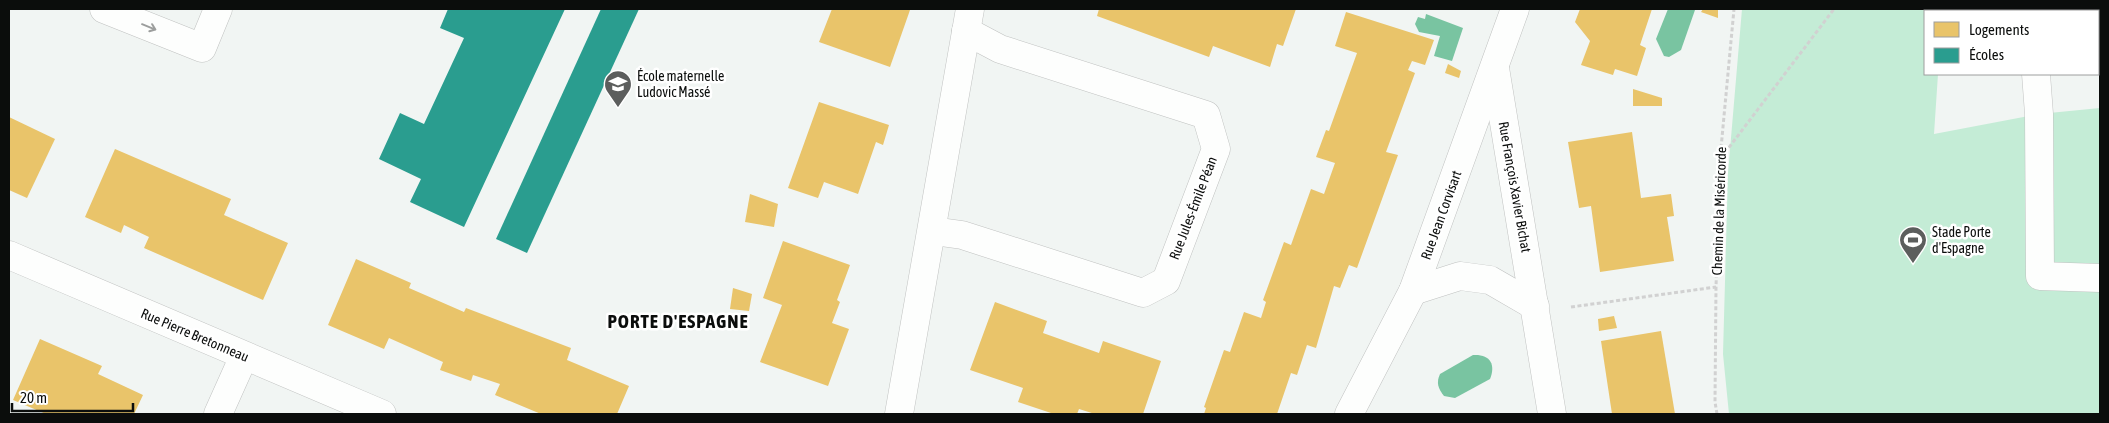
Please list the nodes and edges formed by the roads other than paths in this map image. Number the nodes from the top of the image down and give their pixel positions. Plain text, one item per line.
1 (104, 9) edge
2 (218, 9) edge
3 (1516, 9) edge
4 (968, 20) edge
5 (1495, 67) junction
6 (2036, 75) edge
7 (933, 230) junction
8 (9, 255) edge
9 (2100, 278) edge
10 (1413, 291) junction
11 (1535, 306) junction
12 (244, 356) junction
13 (218, 414) edge
14 (382, 414) edge
15 (899, 414) edge
16 (1350, 414) edge
17 (1552, 414) edge

1 -> 2 street
3 - 5 street, Rue Jean Corvisart
4 - 7 street, Rue Jules-Émile Péan
4 - 7 street, Rue Jules-Émile Péan
5 - 10 street, Rue Jean Corvisart
5 - 11 street, Rue François Xavier Bichat
6 - 9 street
7 - 15 street, Rue Jules-Émile Péan
8 - 12 street, Rue Pierre Bretonneau
10 - 11 street
10 - 16 street, Rue Jean Corvisart
11 - 17 street, Rue François Xavier Bichat
12 - 13 street
12 - 14 street, Rue Pierre Bretonneau

